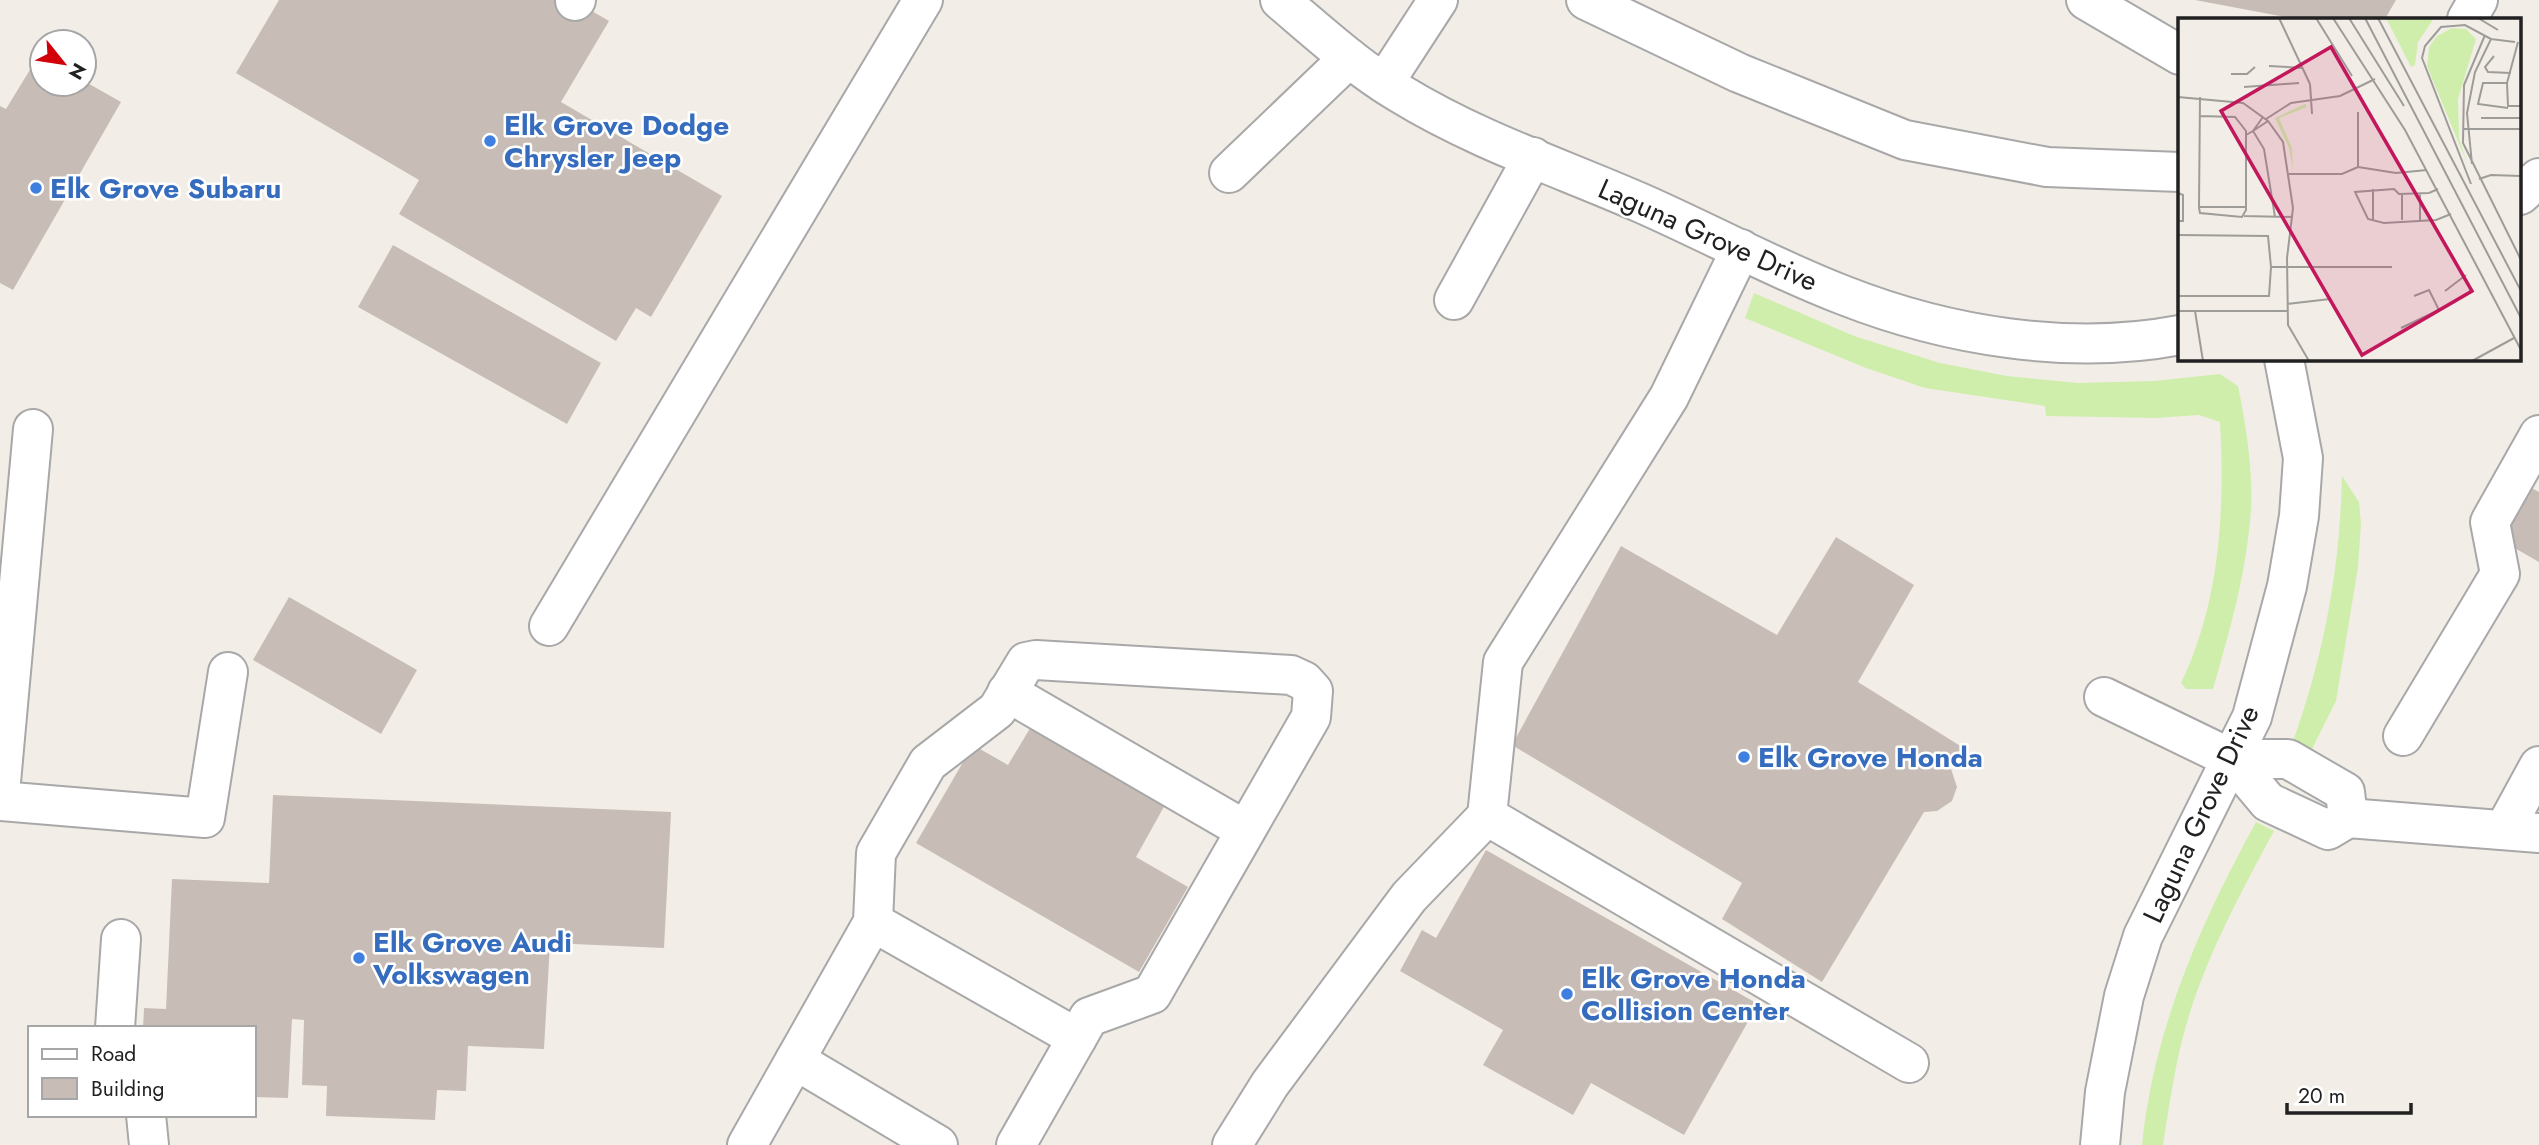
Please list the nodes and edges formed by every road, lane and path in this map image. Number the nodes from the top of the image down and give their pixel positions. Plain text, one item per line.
1 (923, 0) edge
2 (1280, 0) edge
3 (1438, 0) edge
4 (1586, 0) edge
5 (2086, 0) edge
6 (2478, 0) edge
7 (2468, 18) edge
8 (2178, 54) edge
9 (1349, 58) junction
10 (1384, 83) junction
11 (1533, 157) junction
12 (2178, 172) edge
13 (1230, 173) dead end
14 (2539, 178) edge
15 (2522, 193) edge
16 (1741, 249) junction
17 (1454, 300) dead end
18 (2178, 334) edge
19 (2284, 360) edge
20 (33, 429) dead end
21 (2539, 435) edge
22 (549, 626) dead end
23 (228, 672) dead end
24 (1007, 692) junction
25 (2104, 697) dead end
26 (2403, 736) dead end
27 (2232, 759) junction
28 (2539, 766) edge
29 (0, 793) edge
30 (0, 802) edge
31 (1487, 817) junction
32 (1245, 830) junction
33 (2522, 831) edge
34 (873, 922) junction
35 (121, 939) dead end
36 (115, 1026) edge
37 (1077, 1038) junction
38 (794, 1060) junction
39 (1909, 1063) dead end
40 (146, 1117) edge
41 (149, 1145) edge
42 (747, 1145) edge
43 (938, 1145) edge
44 (1016, 1145) edge
45 (1232, 1145) edge
46 (2100, 1145) edge

1 - 22 street
2 - 9 street, Laguna Grove Drive
3 - 10 street
4 - 12 street
5 - 8 street
6 - 7 street
9 - 10 street, Laguna Grove Drive
9 - 13 street
10 - 11 street, Laguna Grove Drive
11 - 16 street, Laguna Grove Drive
11 - 17 street
14 - 15 street
16 - 18 street, Laguna Grove Drive
16 - 31 street
19 - 27 street, Laguna Grove Drive
20 - 29 street
21 - 26 street
23 - 30 street
24 - 32 street
24 - 32 street
24 - 34 street
25 - 27 street
27 - 33 street
27 - 46 street, Laguna Grove Drive
28 - 33 street
31 - 39 street
31 - 45 street
32 - 37 street
34 - 37 street
34 - 38 street
35 - 36 street
37 - 44 street
38 - 42 street
38 - 43 street
40 - 41 street

